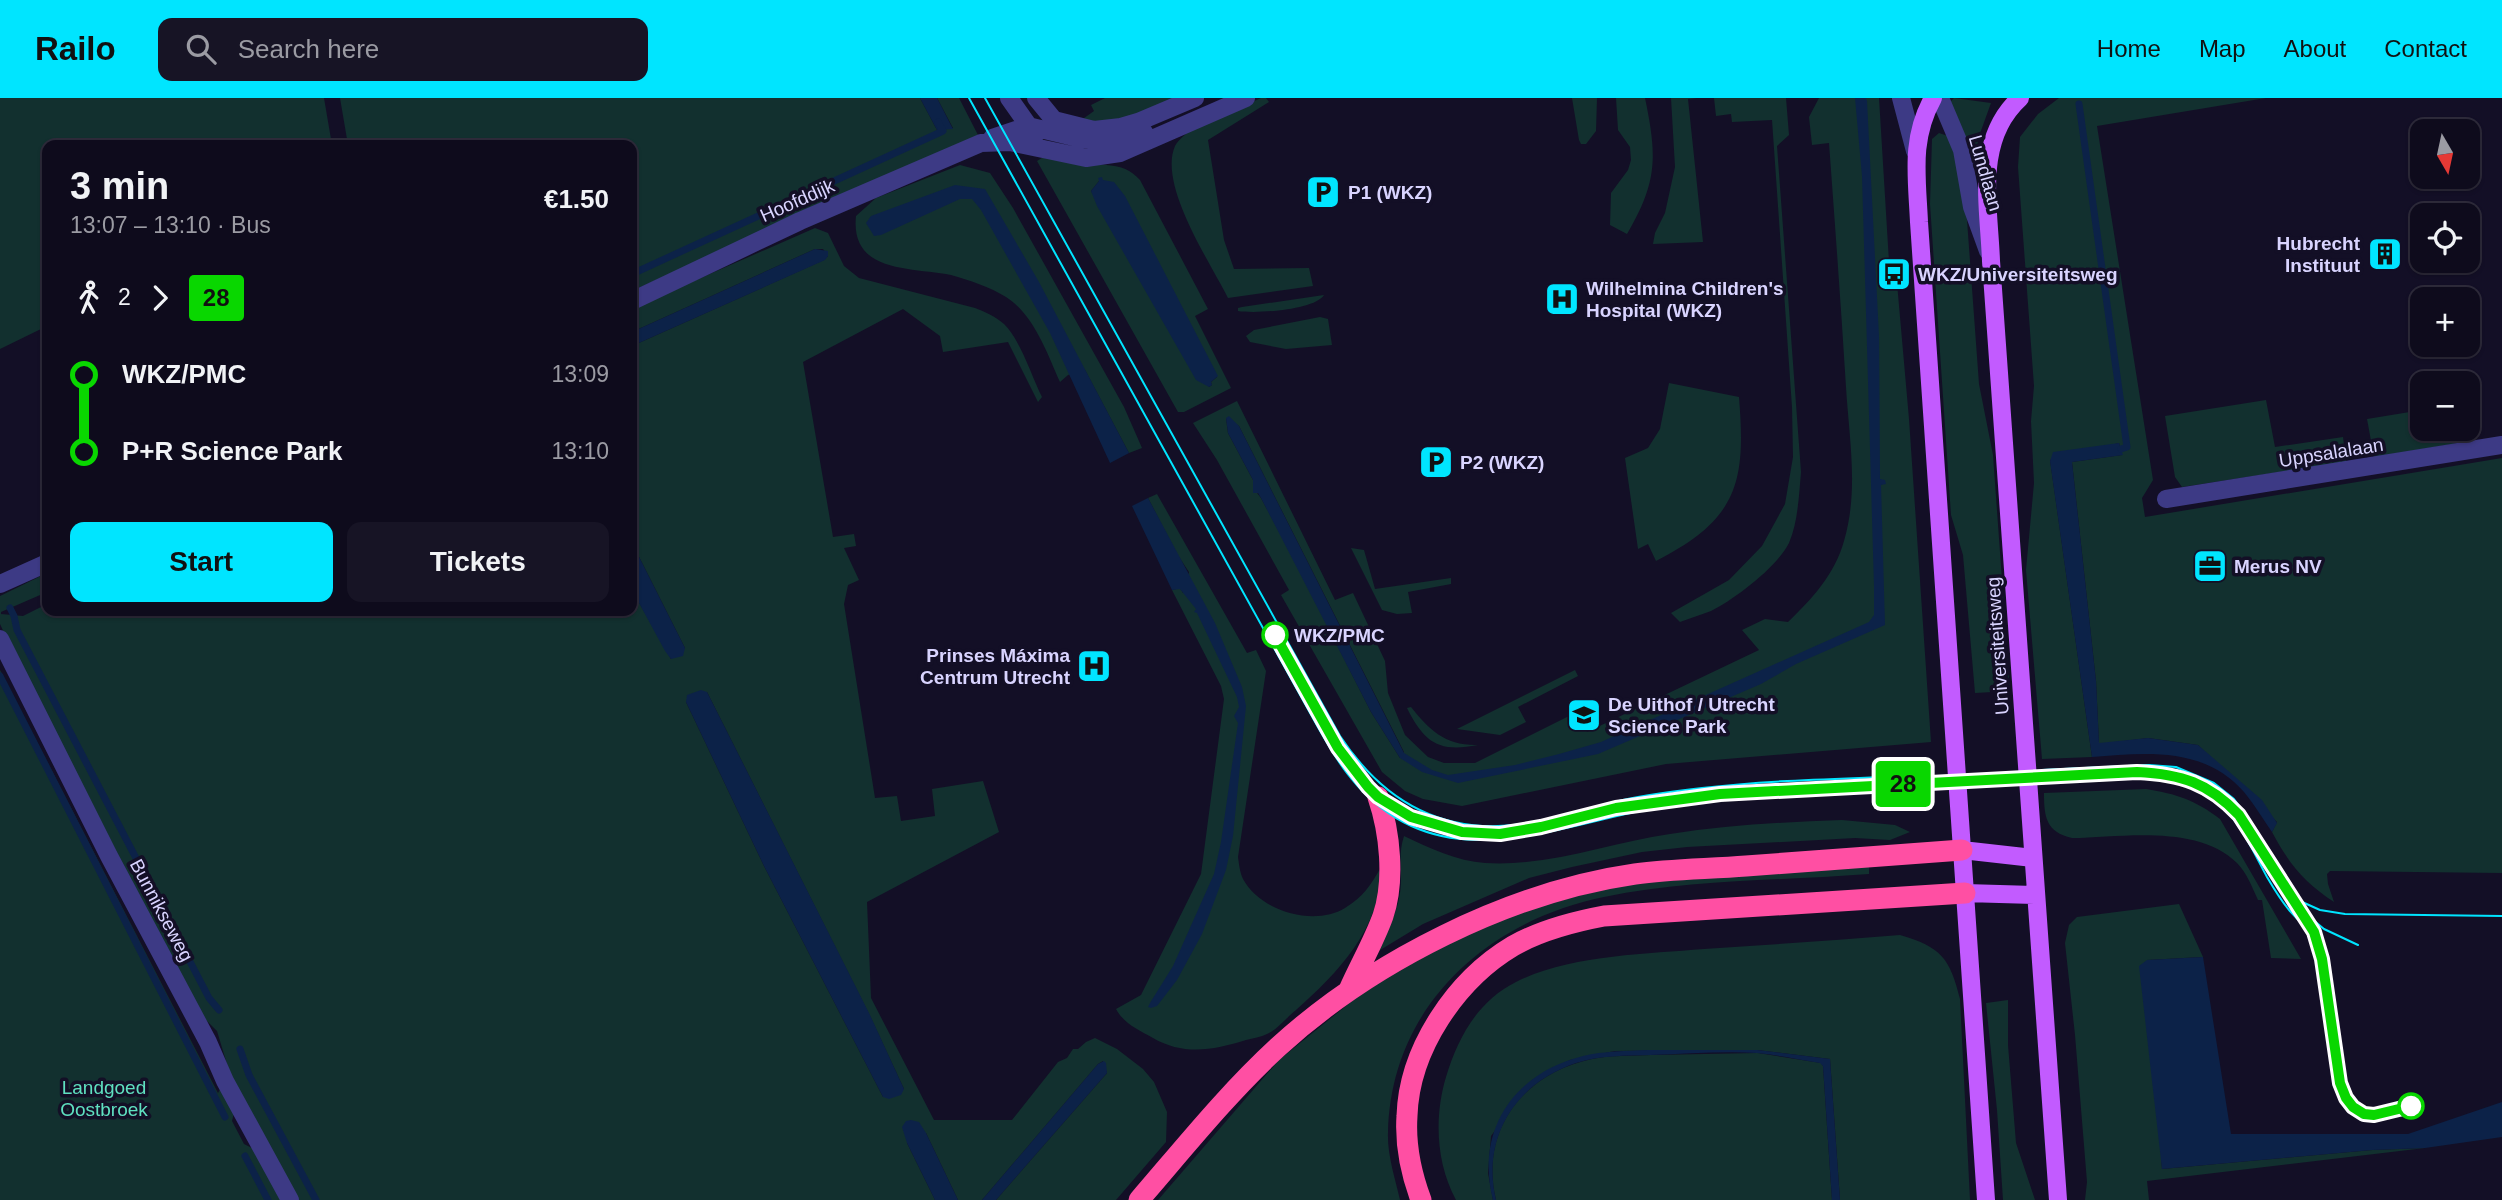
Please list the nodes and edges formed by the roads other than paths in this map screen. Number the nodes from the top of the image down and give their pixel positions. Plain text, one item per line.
1 (1036, 98) edge
2 (1195, 98) edge
3 (1221, 98) edge
4 (1246, 98) edge
5 (1901, 98) edge
6 (1933, 98) edge
7 (1940, 98) edge
8 (2020, 98) edge
9 (1011, 101) edge
10 (1028, 126) junction
11 (1147, 137) junction
12 (987, 142) junction
13 (1046, 148) junction
14 (1915, 151) junction
15 (1991, 261) junction
16 (637, 299) edge
17 (2502, 445) edge
18 (2166, 499) dead end
19 (42, 565) edge
20 (0, 584) edge
21 (0, 639) edge
22 (1378, 797) dead end
23 (1962, 850) junction
24 (2033, 858) junction
25 (1965, 893) junction
26 (2036, 895) junction
27 (1349, 990) junction
28 (290, 1200) edge
29 (1139, 1200) edge
30 (1421, 1200) edge
31 (1986, 1200) edge
32 (2058, 1200) edge

1 - 2 street
3 - 11 street
4 - 11 street
5 - 14 street
6 - 14 main road
7 - 15 street, Lundlaan
8 - 15 main road, Universiteitsweg
9 - 10 street
10 - 11 street
10 - 12 street, Hoofddijk
10 - 13 street
11 - 13 street
12 - 13 street, Hoofddijk
12 - 16 street, Hoofddijk
14 - 23 main road
15 - 24 main road, Universiteitsweg
17 - 18 street, Uppsalalaan
19 - 20 street
21 - 28 street, Bunnikseweg
22 - 27 highway
23 - 24 main road
23 - 25 main road
23 - 27 highway
24 - 26 main road, Universiteitsweg
25 - 26 main road
25 - 30 highway
25 - 31 main road
26 - 32 main road, Universiteitsweg
27 - 29 highway

